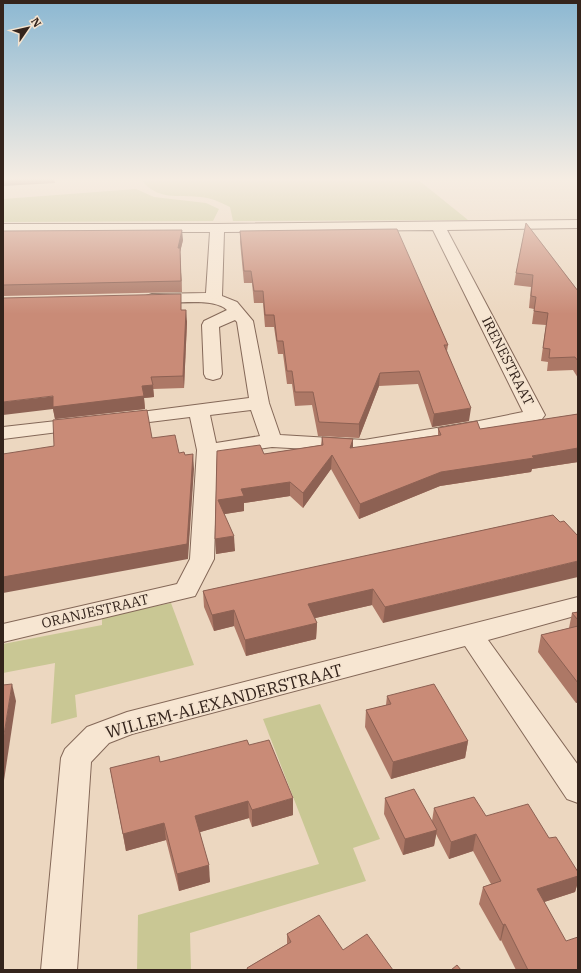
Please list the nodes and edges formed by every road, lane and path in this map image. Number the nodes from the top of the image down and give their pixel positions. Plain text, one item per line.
1 (578, 224) edge
2 (438, 226) junction
3 (3, 228) edge
4 (217, 228) junction
5 (214, 298) junction
6 (136, 299) edge
7 (237, 312) junction
8 (213, 374) dead end
9 (259, 403) junction
10 (199, 410) junction
11 (3, 433) edge
12 (272, 441) junction
13 (207, 450) junction
14 (578, 606) edge
15 (3, 633) edge
16 (471, 635) junction
17 (578, 790) edge
18 (59, 970) edge

1 - 2 street
2 - 4 street
2 - 12 street, IRENESTRAAT
3 - 4 street
4 - 5 street
5 - 6 street
5 - 7 street
7 - 8 street
7 - 9 street
9 - 10 street
9 - 12 street
10 - 11 street
10 - 13 street
12 - 13 street, IRENESTRAAT
13 - 15 street, ORANJESTRAAT
14 - 16 street, WILLEM-ALEXANDERSTRAAT
16 - 17 street
16 - 18 street, WILLEM-ALEXANDERSTRAAT

